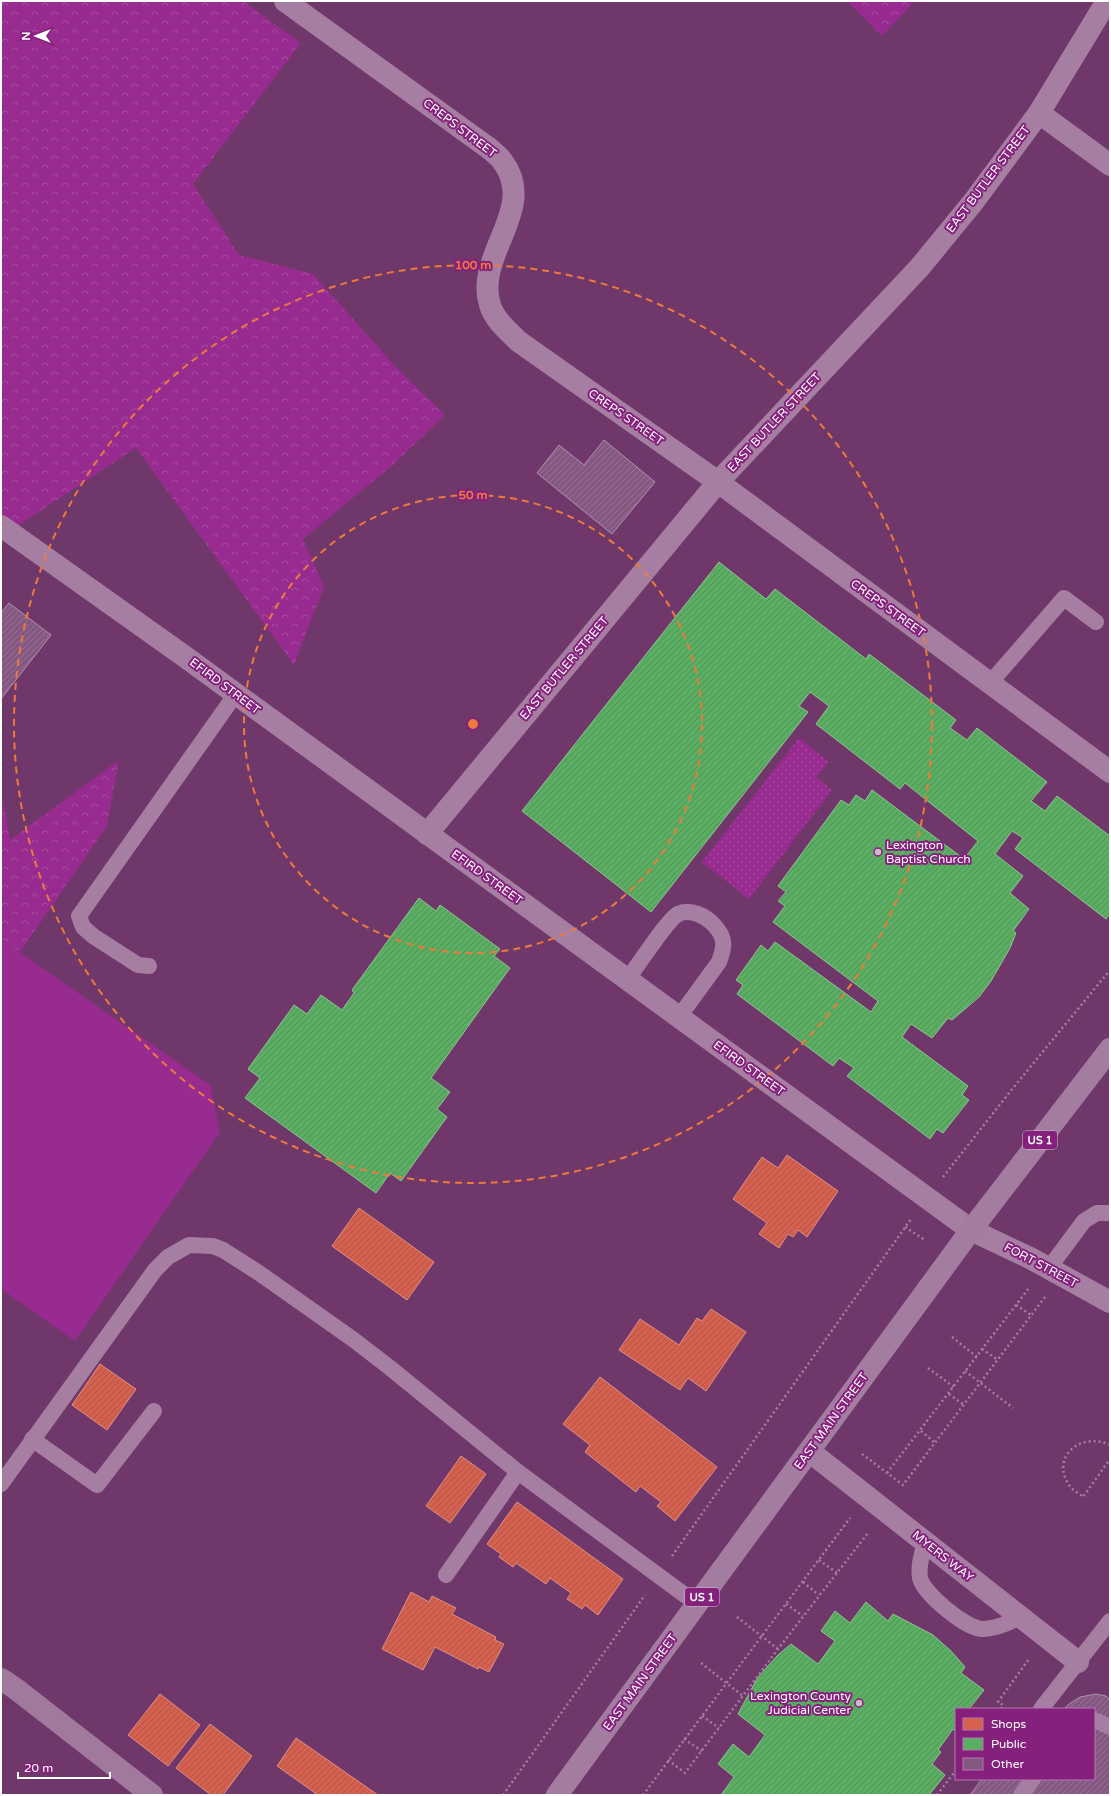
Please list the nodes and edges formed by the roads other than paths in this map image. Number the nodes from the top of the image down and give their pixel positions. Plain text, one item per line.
1 (284, 1) edge
2 (1107, 1) edge
3 (1039, 113) junction
4 (1110, 165) edge
5 (718, 482) junction
6 (1, 526) edge
7 (1096, 622) dead end
8 (990, 683) junction
9 (235, 695) junction
10 (1110, 772) edge
11 (427, 834) junction
12 (149, 966) dead end
13 (628, 980) junction
14 (679, 1017) junction
15 (1110, 1049) edge
16 (1110, 1213) edge
17 (971, 1230) junction
18 (1049, 1268) junction
19 (1110, 1302) edge
20 (154, 1411) dead end
21 (32, 1439) junction
22 (809, 1451) junction
23 (518, 1472) junction
24 (1, 1484) edge
25 (925, 1542) junction
26 (446, 1575) dead end
27 (697, 1604) junction
28 (1020, 1617) junction
29 (1110, 1620) edge
30 (1078, 1662) junction
31 (1, 1679) edge
32 (1042, 1708) edge
33 (1095, 1720) edge
34 (1110, 1727) edge
35 (1032, 1780) edge
36 (152, 1795) edge
37 (557, 1795) edge
38 (1021, 1795) edge

1 - 5 street, CREPS STREET
2 - 3 street, EAST BUTLER STREET
3 - 4 street
3 - 5 street, EAST BUTLER STREET
5 - 8 street, CREPS STREET
5 - 11 street, EAST BUTLER STREET
6 - 9 street, EFIRD STREET
7 - 8 lane
8 - 10 street, CREPS STREET
9 - 11 street, EFIRD STREET
9 - 12 lane
11 - 13 street, EFIRD STREET
13 - 14 street, EFIRD STREET
13 - 14 lane
14 - 17 street, EFIRD STREET
15 - 17 main road, EAST MAIN STREET / US 1
16 - 18 lane
17 - 18 street, FORT STREET
17 - 22 main road, EAST MAIN STREET / US 1
18 - 19 street, FORT STREET
20 - 21 lane
21 - 23 lane
21 - 24 lane
22 - 25 street, MYERS WAY
22 - 27 main road, EAST MAIN STREET / US 1
23 - 26 lane
23 - 27 lane
25 - 28 street, MYERS WAY
25 - 28 lane
27 - 37 main road, EAST MAIN STREET / US 1
28 - 30 street, MYERS WAY
29 - 30 lane
30 - 32 lane
31 - 36 main road
33 - 34 lane
35 - 38 lane

